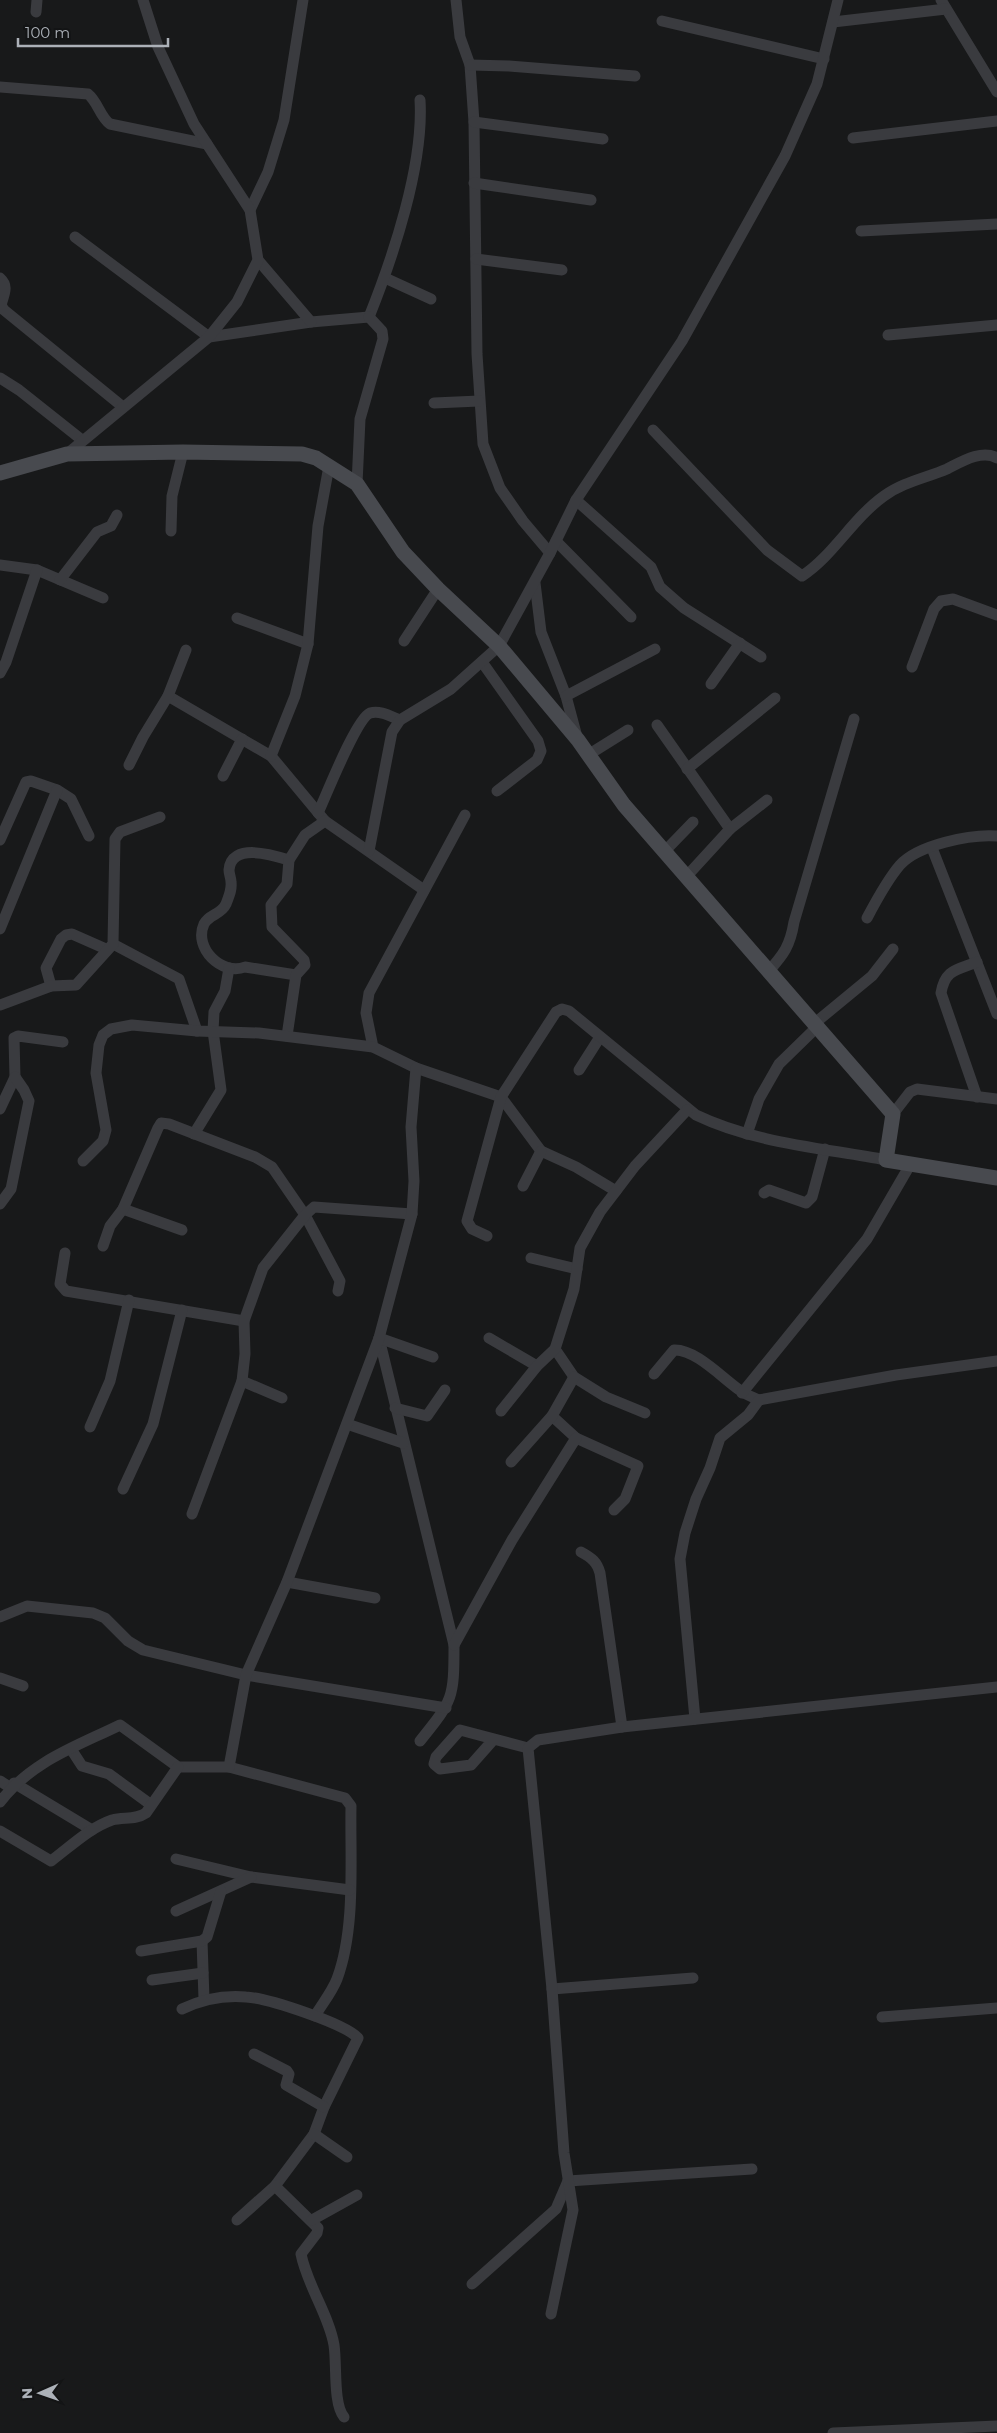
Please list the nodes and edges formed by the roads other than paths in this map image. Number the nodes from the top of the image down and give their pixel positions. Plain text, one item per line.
1 (143, 0) edge
2 (303, 0) edge
3 (456, 0) edge
4 (838, 0) edge
5 (943, 5) edge
6 (662, 21) dead end
7 (833, 22) junction
8 (824, 59) junction
9 (470, 65) junction
10 (635, 76) dead end
11 (0, 87) edge
12 (997, 92) edge
13 (420, 100) dead end
14 (997, 120) edge
15 (474, 122) junction
16 (853, 138) dead end
17 (603, 139) dead end
18 (207, 144) junction
19 (474, 184) junction
20 (591, 200) dead end
21 (250, 210) junction
22 (997, 224) edge
23 (861, 231) dead end
24 (75, 237) dead end
25 (476, 259) junction
26 (258, 260) junction
27 (562, 270) dead end
28 (0, 278) edge
29 (384, 278) junction
30 (431, 299) dead end
31 (369, 317) junction
32 (312, 322) junction
33 (997, 325) edge
34 (888, 335) dead end
35 (209, 337) junction
36 (0, 378) edge
37 (479, 401) junction
38 (434, 403) dead end
39 (123, 407) junction
40 (653, 430) dead end
41 (82, 440) junction
42 (183, 452) junction
43 (67, 454) junction
44 (997, 458) edge
45 (330, 466) junction
46 (0, 473) edge
47 (357, 484) junction
48 (576, 500) junction
49 (117, 515) dead end
50 (171, 531) dead end
51 (556, 541) junction
52 (550, 553) junction
53 (0, 565) edge
54 (37, 570) junction
55 (60, 580) junction
56 (535, 581) junction
57 (438, 589) junction
58 (103, 598) dead end
59 (997, 615) edge
60 (631, 617) dead end
61 (237, 618) dead end
62 (404, 641) dead end
63 (740, 643) junction
64 (308, 644) junction
65 (499, 646) junction
66 (655, 649) dead end
67 (186, 650) dead end
68 (762, 656) dead end
69 (3, 662) edge
70 (482, 662) junction
71 (912, 668) dead end
72 (0, 673) edge
73 (711, 684) dead end
74 (168, 696) junction
75 (566, 696) junction
76 (775, 698) dead end
77 (854, 719) dead end
78 (400, 720) junction
79 (656, 725) dead end
80 (628, 730) dead end
81 (242, 739) junction
82 (578, 740) junction
83 (588, 755) junction
84 (271, 756) junction
85 (129, 765) dead end
86 (688, 769) junction
87 (223, 776) dead end
88 (56, 790) junction
89 (498, 790) dead end
90 (768, 800) dead end
91 (465, 815) dead end
92 (160, 817) dead end
93 (321, 817) junction
94 (693, 822) dead end
95 (730, 829) junction
96 (89, 836) dead end
97 (997, 836) edge
98 (0, 840) edge
99 (932, 848) junction
100 (369, 850) junction
101 (664, 852) junction
102 (288, 860) junction
103 (686, 877) junction
104 (424, 890) junction
105 (867, 918) dead end
106 (0, 929) edge
107 (110, 946) junction
108 (893, 949) dead end
109 (978, 962) junction
110 (229, 968) junction
111 (768, 972) junction
112 (296, 975) junction
113 (51, 986) junction
114 (0, 1005) edge
115 (997, 1014) edge
116 (817, 1025) junction
117 (197, 1031) junction
118 (213, 1032) junction
119 (287, 1036) junction
120 (600, 1037) junction
121 (63, 1042) dead end
122 (373, 1047) junction
123 (416, 1068) junction
124 (579, 1070) dead end
125 (14, 1077) junction
126 (501, 1097) junction
127 (976, 1097) junction
128 (997, 1099) edge
129 (0, 1109) edge
130 (687, 1110) junction
131 (893, 1114) junction
132 (194, 1134) junction
133 (747, 1134) junction
134 (825, 1149) junction
135 (541, 1151) junction
136 (886, 1160) junction
137 (83, 1161) dead end
138 (910, 1165) junction
139 (997, 1178) edge
140 (523, 1186) dead end
141 (616, 1191) junction
142 (764, 1193) dead end
143 (0, 1204) edge
144 (124, 1209) junction
145 (412, 1214) junction
146 (305, 1215) junction
147 (182, 1230) dead end
148 (487, 1236) dead end
149 (103, 1246) dead end
150 (65, 1253) dead end
151 (531, 1258) dead end
152 (577, 1269) junction
153 (338, 1291) dead end
154 (129, 1300) junction
155 (182, 1310) junction
156 (244, 1322) junction
157 (379, 1338) junction
158 (489, 1338) dead end
159 (555, 1348) junction
160 (433, 1357) dead end
161 (997, 1361) edge
162 (537, 1366) junction
163 (654, 1374) dead end
164 (574, 1377) junction
165 (242, 1381) junction
166 (445, 1390) dead end
167 (742, 1392) junction
168 (282, 1398) dead end
169 (759, 1400) junction
170 (395, 1408) junction
171 (501, 1410) dead end
172 (646, 1413) dead end
173 (552, 1416) junction
174 (347, 1424) junction
175 (90, 1427) dead end
176 (576, 1438) junction
177 (404, 1443) junction
178 (512, 1462) dead end
179 (124, 1489) dead end
180 (614, 1510) dead end
181 (192, 1514) dead end
182 (581, 1552) dead end
183 (287, 1582) junction
184 (375, 1598) dead end
185 (0, 1617) edge
186 (454, 1645) junction
187 (246, 1675) junction
188 (0, 1678) edge
189 (23, 1686) dead end
190 (997, 1687) edge
191 (446, 1708) junction
192 (695, 1719) junction
193 (622, 1727) junction
194 (494, 1739) junction
195 (420, 1741) dead end
196 (528, 1748) junction
197 (71, 1749) junction
198 (178, 1767) junction
199 (229, 1767) junction
200 (0, 1781) edge
201 (13, 1786) junction
202 (0, 1802) edge
203 (150, 1804) junction
204 (92, 1830) junction
205 (0, 1831) edge
206 (176, 1859) dead end
207 (251, 1877) junction
208 (221, 1890) junction
209 (350, 1890) junction
210 (176, 1911) dead end
211 (202, 1941) junction
212 (141, 1951) dead end
213 (203, 1973) junction
214 (693, 1978) dead end
215 (152, 1980) dead end
216 (552, 1989) junction
217 (204, 1999) junction
218 (997, 2008) edge
219 (182, 2009) dead end
220 (315, 2016) junction
221 (882, 2017) dead end
222 (254, 2054) dead end
223 (324, 2107) junction
224 (314, 2134) junction
225 (347, 2157) dead end
226 (752, 2170) dead end
227 (568, 2181) junction
228 (275, 2186) junction
229 (357, 2195) dead end
230 (237, 2220) dead end
231 (312, 2220) junction
232 (472, 2284) dead end
233 (551, 2314) dead end
234 (344, 2417) dead end
235 (997, 2426) edge
236 (833, 2433) edge

1 - 18 street
2 - 21 street
3 - 9 street
4 - 7 street
5 - 7 street
5 - 12 street
6 - 8 street
7 - 8 street
8 - 48 street
9 - 10 street
9 - 15 street
11 - 18 street
13 - 29 street
14 - 16 street
15 - 17 street
15 - 19 street
18 - 21 street
19 - 20 street
19 - 25 street
21 - 26 street
22 - 23 street
24 - 35 street
25 - 27 street
25 - 37 street
26 - 32 street
26 - 35 street
28 - 39 street
29 - 30 street
29 - 31 street
31 - 32 street
31 - 47 street
32 - 35 street
33 - 34 street
35 - 39 street
36 - 41 street
37 - 38 street
37 - 52 street
39 - 41 street
40 - 44 street
41 - 43 street
42 - 43 main road
42 - 45 main road
42 - 50 street
43 - 46 main road
45 - 47 main road
45 - 64 street
47 - 57 main road
48 - 51 street
48 - 63 street
49 - 55 street
51 - 52 street
51 - 60 street
52 - 56 street
53 - 54 street
54 - 55 street
54 - 69 street
55 - 58 street
56 - 65 street
56 - 75 street
57 - 62 street
57 - 65 main road
59 - 71 street
61 - 64 street
63 - 68 street
63 - 73 street
64 - 84 street
65 - 70 street
65 - 82 main road
66 - 75 street
67 - 74 street
69 - 72 street
70 - 78 street
70 - 89 street
74 - 81 street
74 - 85 street
75 - 82 street
76 - 86 street
77 - 111 street
78 - 93 street
78 - 100 street
79 - 86 street
80 - 83 street
81 - 84 street
81 - 87 street
82 - 83 main road
83 - 101 main road
84 - 93 street
86 - 95 street
88 - 96 street
88 - 98 street
88 - 106 street
90 - 95 street
91 - 104 street
92 - 107 street
93 - 100 street
93 - 102 street
94 - 101 street
95 - 103 street
97 - 99 street
99 - 105 street
99 - 109 street
100 - 104 street
101 - 103 main road
102 - 110 street
102 - 112 street
103 - 111 main road
104 - 122 street
107 - 113 street
107 - 113 street
107 - 117 street
108 - 116 street
109 - 115 street
109 - 127 street
110 - 112 street
110 - 118 street
111 - 116 main road
112 - 119 street
113 - 114 street
116 - 131 main road
116 - 133 street
117 - 118 street
117 - 137 street
118 - 119 street
118 - 132 street
119 - 122 street
120 - 124 street
120 - 126 street
120 - 130 street
121 - 125 street
122 - 123 street
123 - 126 street
123 - 145 street
125 - 129 street
125 - 143 street
126 - 135 street
126 - 148 street
127 - 128 street
127 - 131 street
130 - 133 street
130 - 141 street
131 - 136 main road
132 - 144 street
132 - 146 street
133 - 134 street
134 - 136 street
134 - 142 street
135 - 140 street
135 - 141 street
136 - 138 main road
138 - 139 main road
138 - 167 street
141 - 152 street
144 - 147 street
144 - 149 street
145 - 146 street
145 - 157 street
146 - 153 street
146 - 156 street
150 - 154 street
151 - 152 street
152 - 159 street
154 - 155 street
154 - 175 street
155 - 156 street
155 - 179 street
156 - 165 street
157 - 160 street
157 - 170 street
157 - 174 street
158 - 162 street
159 - 162 street
159 - 164 street
161 - 169 street
162 - 171 street
163 - 167 street
164 - 172 street
164 - 173 street
165 - 168 street
165 - 181 street
166 - 170 street
167 - 169 street
169 - 192 street
170 - 177 street
173 - 176 street
173 - 178 street
174 - 177 street
174 - 183 street
176 - 180 street
176 - 186 street
177 - 186 street
182 - 193 street
183 - 184 street
183 - 187 street
185 - 187 street
186 - 191 street
187 - 191 street
187 - 199 street
188 - 189 street
190 - 192 street
191 - 195 street
192 - 193 street
193 - 196 street
194 - 194 street
194 - 196 street
196 - 216 street
197 - 198 street
197 - 201 street
197 - 203 street
198 - 199 street
198 - 203 street
199 - 209 street
200 - 201 street
201 - 202 street
201 - 204 street
203 - 204 street
204 - 205 street
206 - 207 street
207 - 208 street
207 - 209 street
208 - 210 street
208 - 211 street
209 - 220 street
211 - 212 street
211 - 213 street
213 - 215 street
213 - 217 street
214 - 216 street
216 - 227 street
217 - 219 street
217 - 220 street
218 - 221 street
220 - 223 street
222 - 223 street
223 - 224 street
224 - 225 street
224 - 228 street
226 - 227 street
227 - 232 street
227 - 233 street
228 - 230 street
228 - 231 street
229 - 231 street
231 - 234 street
235 - 236 street

